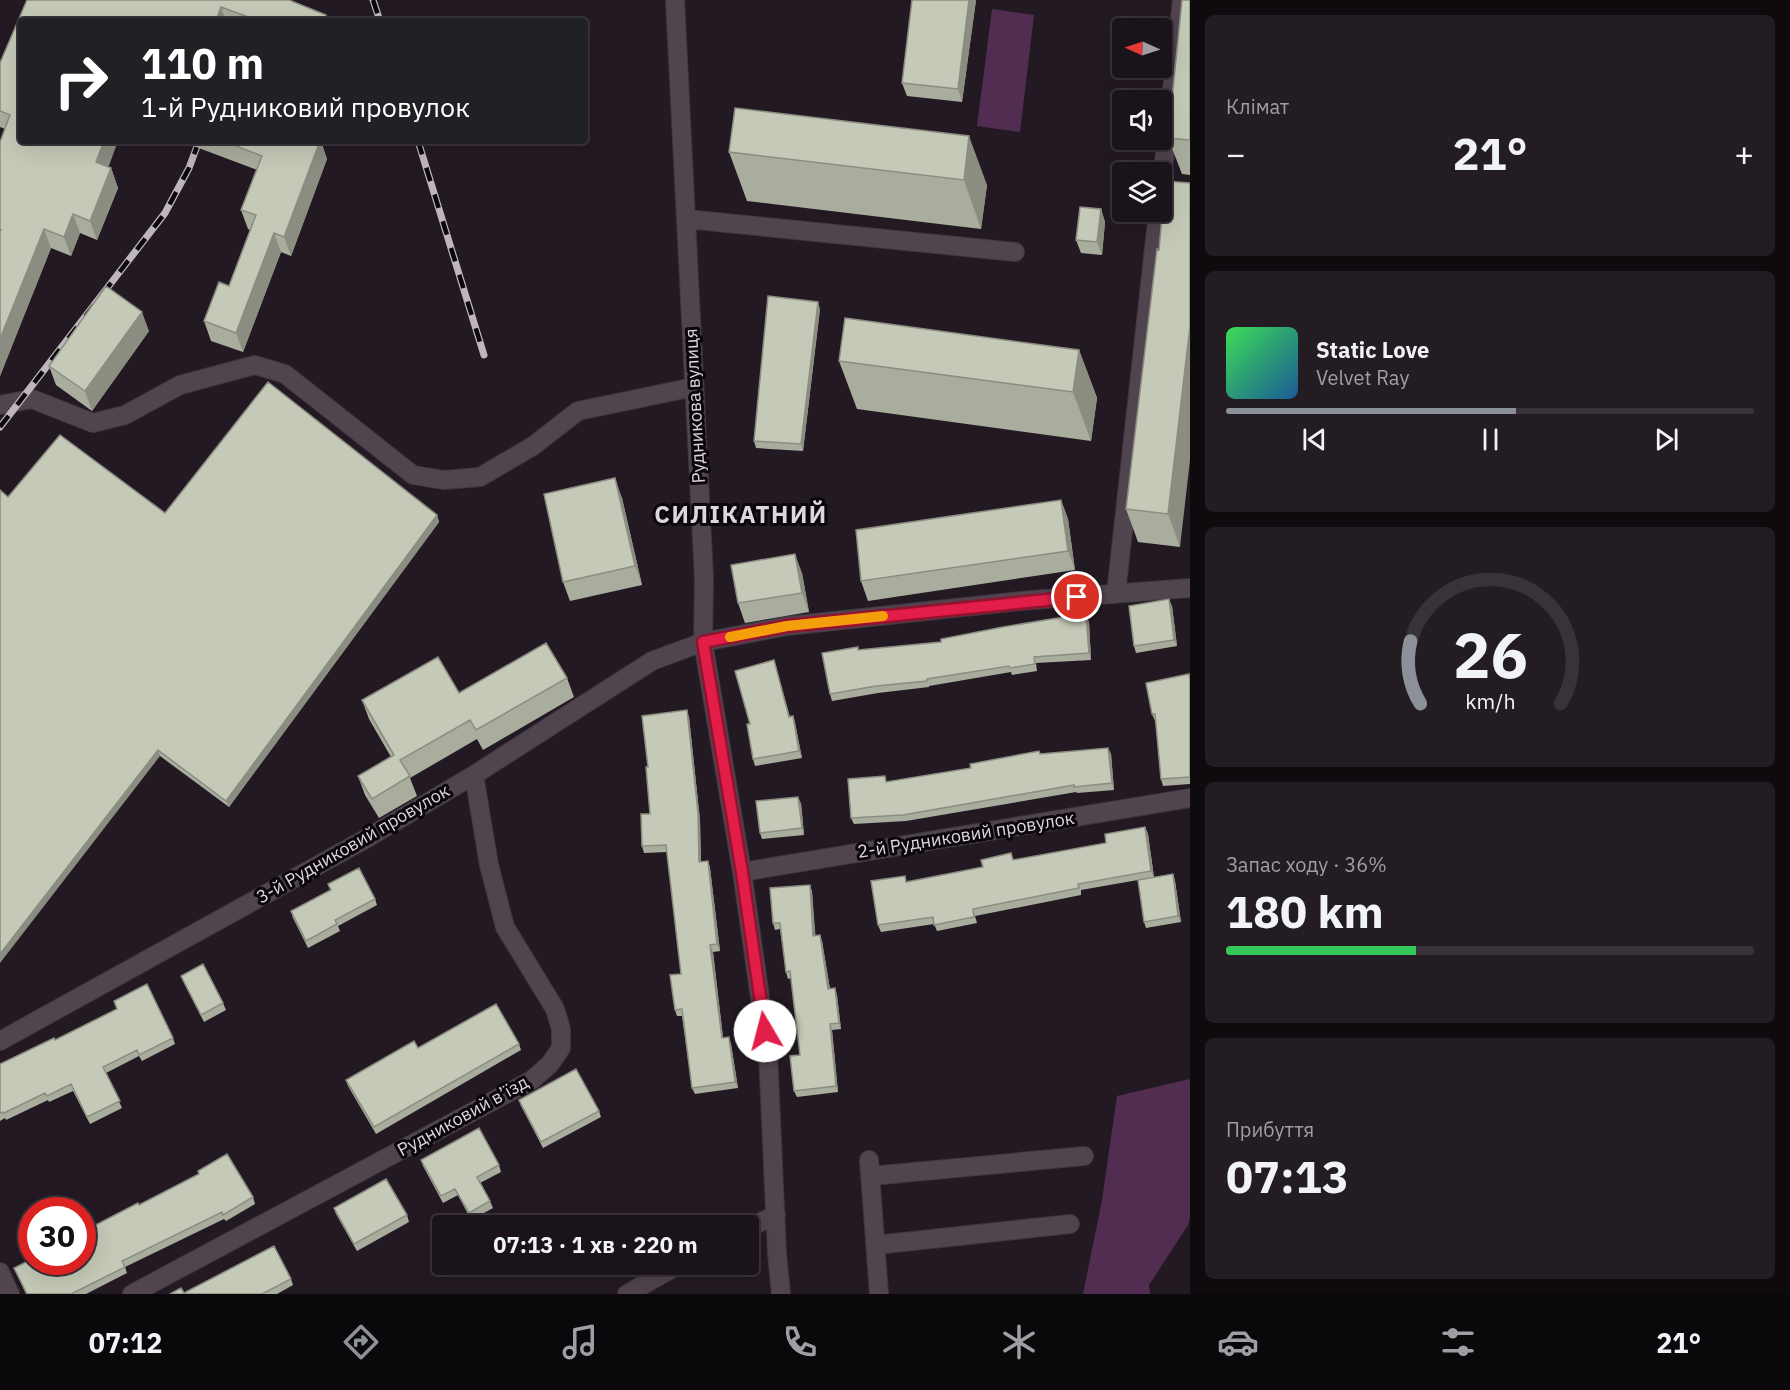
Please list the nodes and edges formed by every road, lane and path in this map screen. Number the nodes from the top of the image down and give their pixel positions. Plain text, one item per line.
1 (675, 0) edge
2 (1182, 0) edge
3 (1164, 162) edge
4 (686, 219) junction
5 (1157, 222) edge
6 (1015, 252) dead end
7 (694, 387) junction
8 (0, 405) edge
9 (1190, 588) edge
10 (1116, 594) junction
11 (703, 642) junction
12 (474, 774) junction
13 (1190, 798) edge
14 (742, 872) junction
15 (0, 1041) edge
16 (1084, 1156) dead end
17 (776, 1215) junction
18 (759, 1223) edge
19 (1070, 1224) dead end
20 (876, 1245) junction
21 (0, 1272) edge
22 (661, 1275) edge
23 (10, 1294) edge
24 (132, 1294) edge
25 (627, 1294) edge
26 (781, 1294) edge
27 (879, 1294) edge

1 - 4 street, Рудникова вулиця
2 - 3 street
4 - 6 street
4 - 7 street, Рудникова вулиця
5 - 10 street
7 - 8 street
7 - 11 street, Рудникова вулиця
9 - 10 street, 3-й Рудниковий провулок
10 - 11 street, 3-й Рудниковий провулок
11 - 12 street, 3-й Рудниковий провулок
11 - 14 street, Рудникова вулиця
12 - 15 street, 3-й Рудниковий провулок
12 - 24 street, Рудниковий в’їзд
13 - 14 street, 2-й Рудниковий провулок
14 - 17 street, Рудникова вулиця
16 - 20 street
17 - 18 street
17 - 26 street, Рудникова вулиця
19 - 20 street
20 - 27 street
21 - 23 street
22 - 25 street

